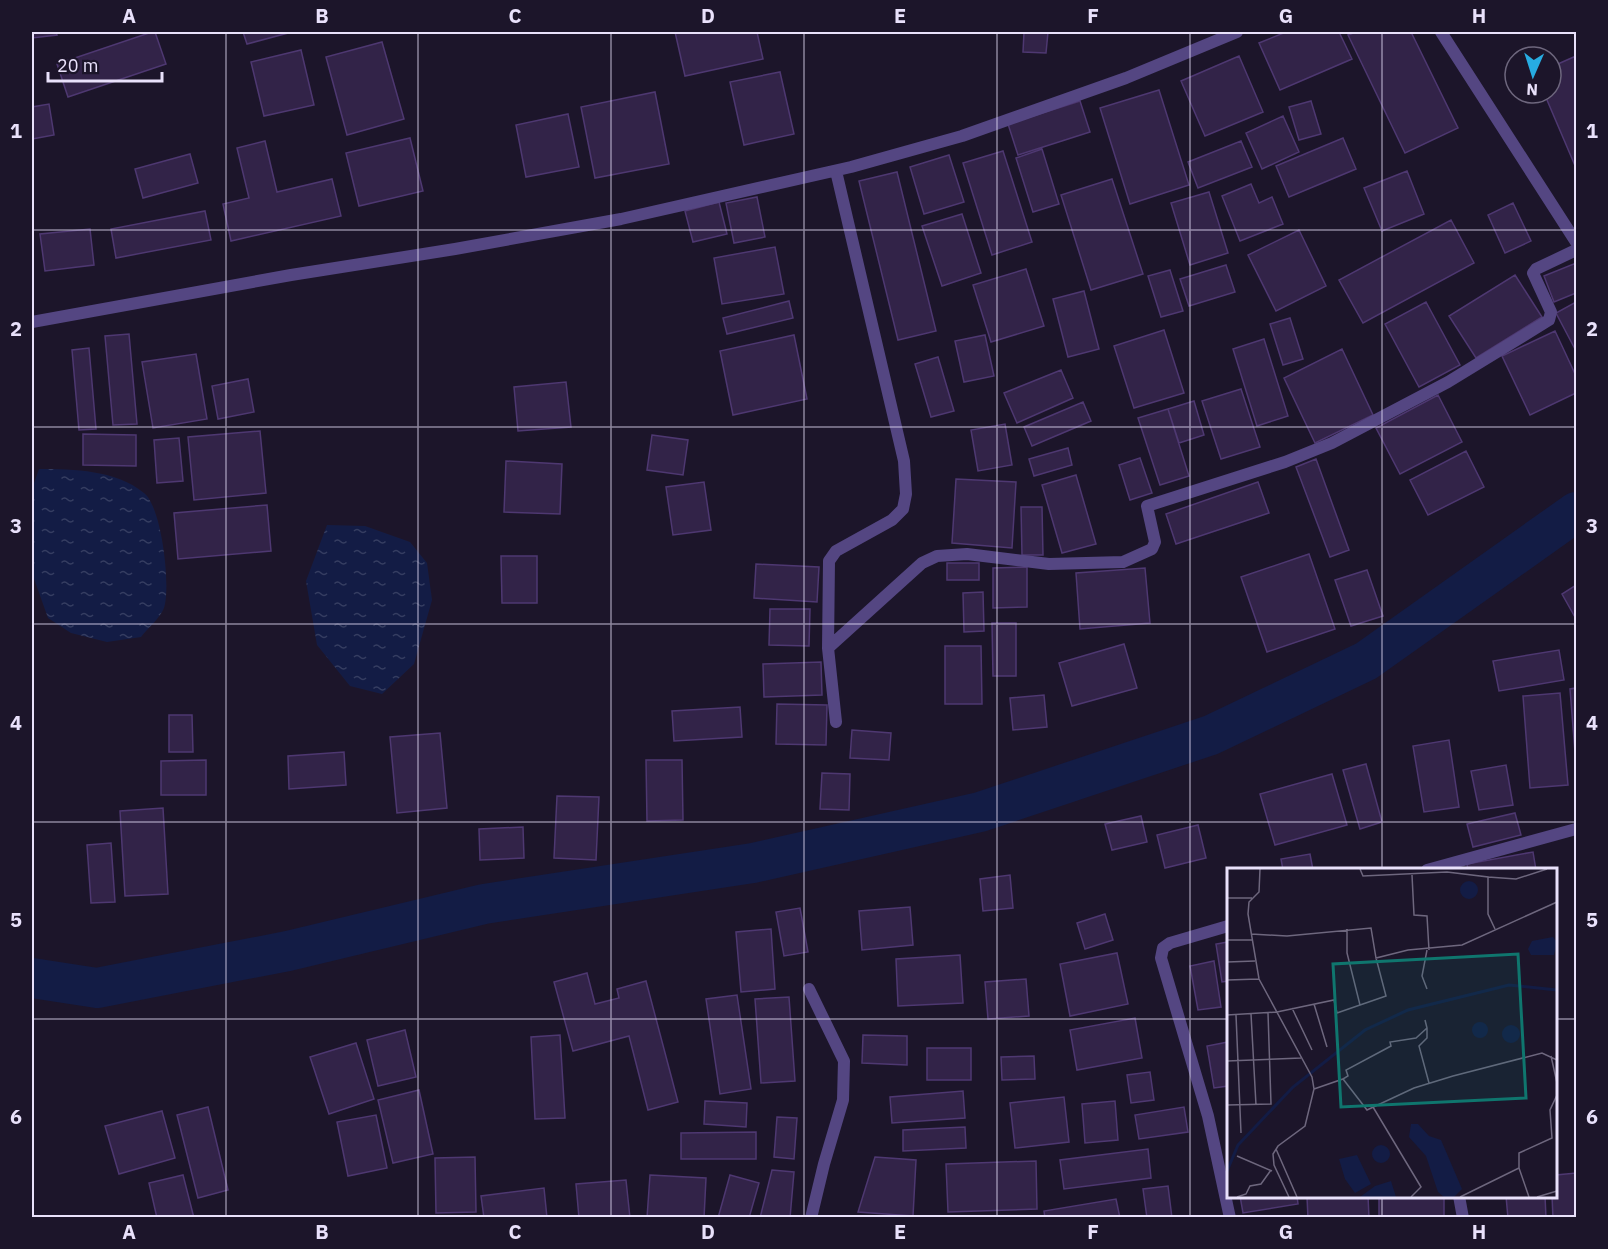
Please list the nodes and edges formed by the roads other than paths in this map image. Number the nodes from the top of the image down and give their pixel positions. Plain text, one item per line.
1 (1237, 32) edge
2 (1441, 32) edge
3 (836, 171) junction
4 (1576, 242) edge
5 (1576, 250) edge
6 (32, 322) edge
7 (828, 648) junction
8 (836, 722) dead end
9 (1576, 829) edge
10 (1434, 868) edge
11 (1227, 926) edge
12 (809, 989) dead end
13 (1459, 1198) edge
14 (811, 1218) edge
15 (1230, 1218) edge
16 (1463, 1218) edge

1 - 3 street
2 - 4 street
3 - 6 street
3 - 7 street
5 - 7 street
7 - 8 street
9 - 10 street
11 - 15 street
12 - 14 street
13 - 16 street

